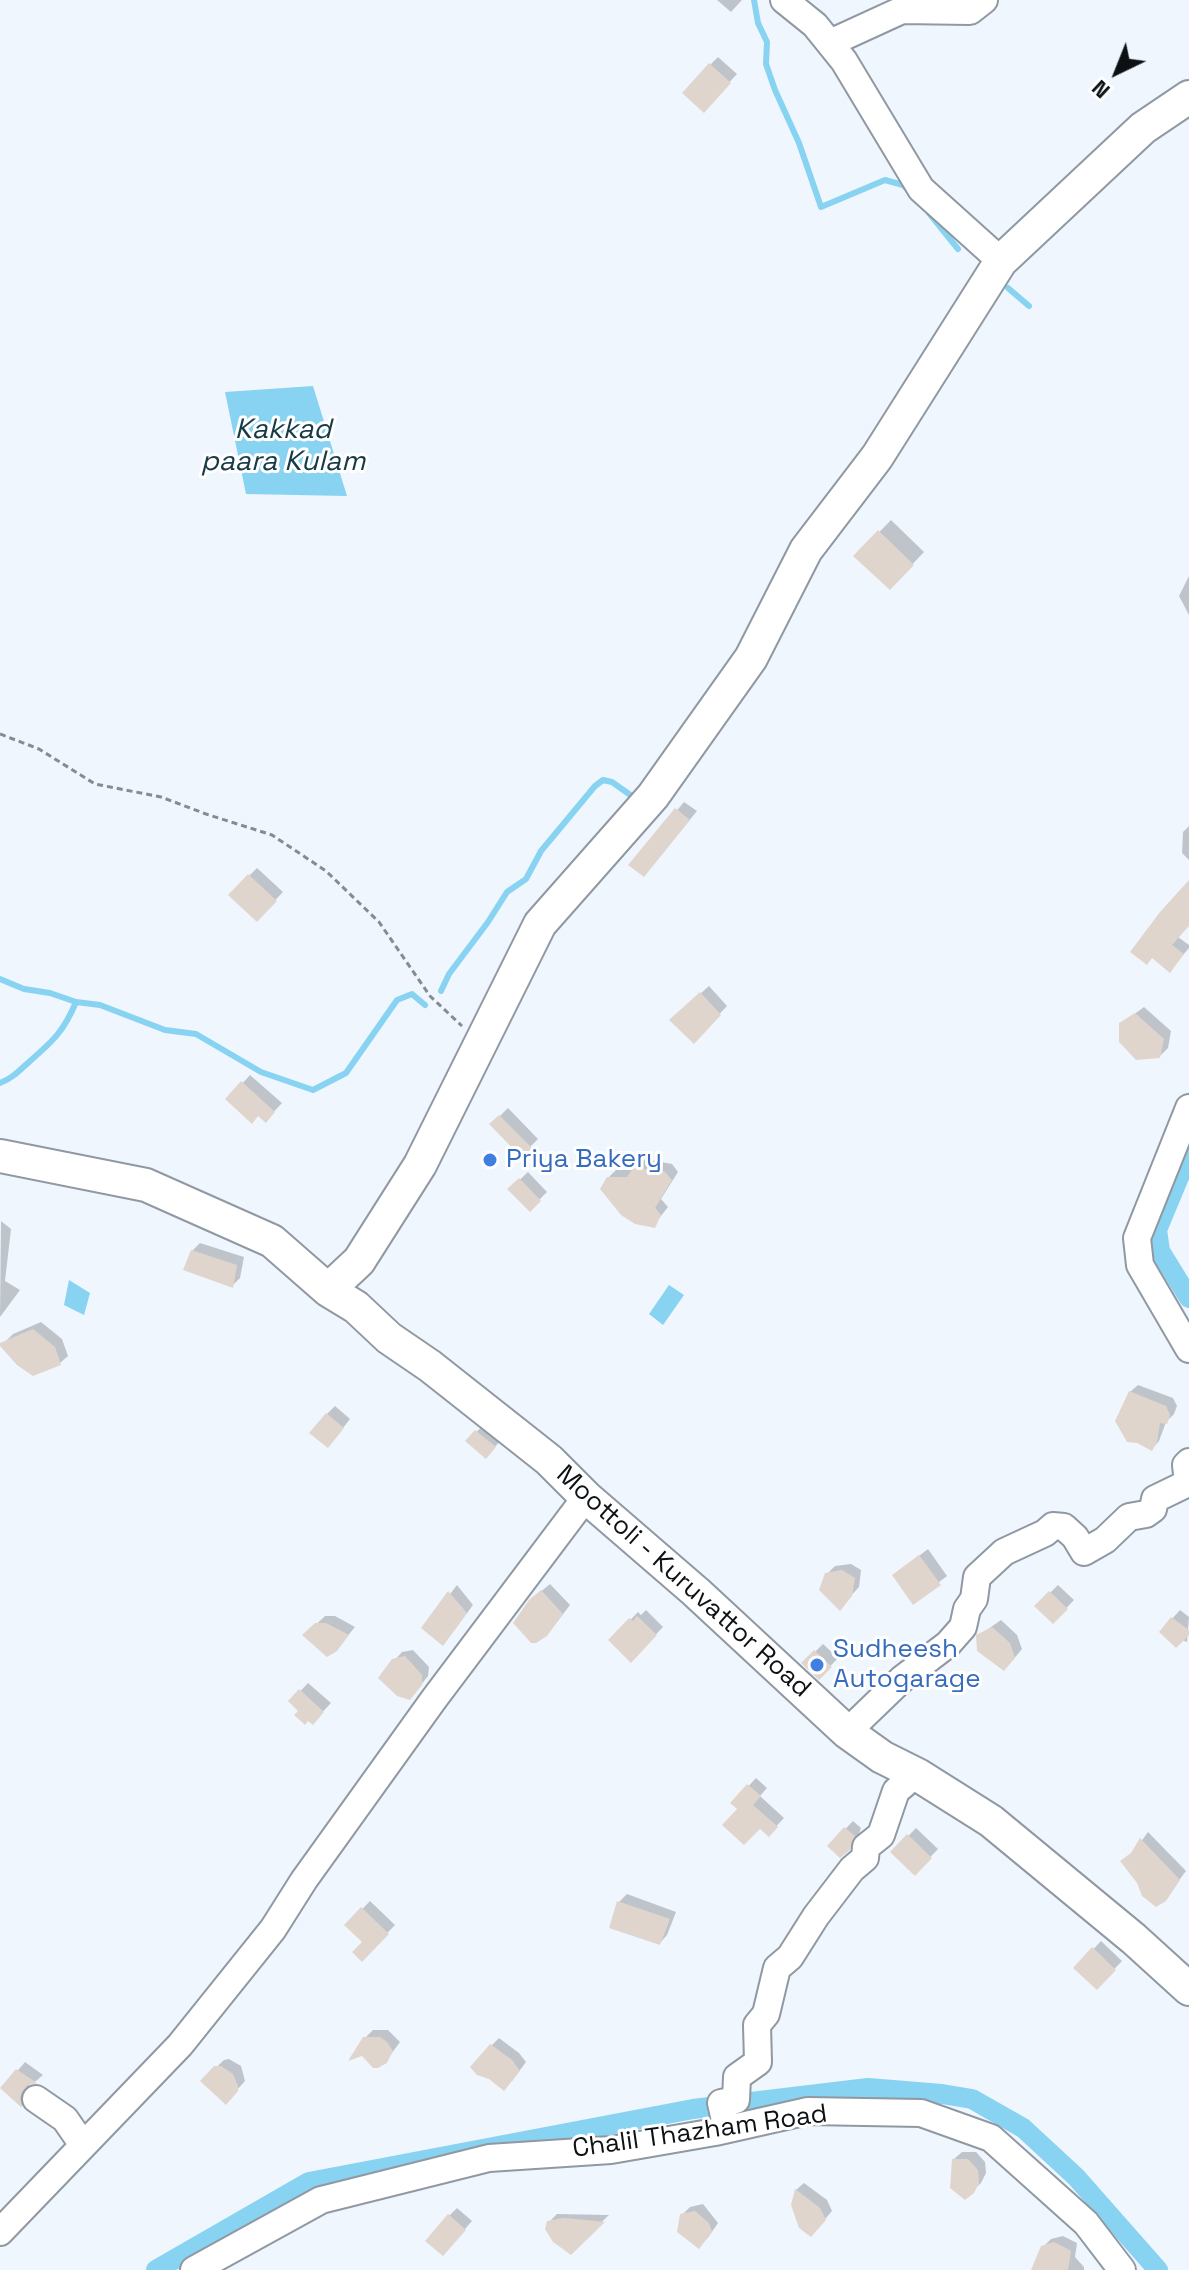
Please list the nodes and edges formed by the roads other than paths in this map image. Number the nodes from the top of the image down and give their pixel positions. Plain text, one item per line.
1 (784, 0) edge
2 (984, 0) edge
3 (830, 43) junction
4 (1189, 97) edge
5 (1001, 261) junction
6 (1189, 1108) edge
7 (0, 1156) edge
8 (328, 1290) junction
9 (1189, 1349) edge
10 (1189, 1462) edge
11 (586, 1497) junction
12 (847, 1732) junction
13 (910, 1771) junction
14 (1189, 1989) edge
15 (36, 2099) dead end
16 (723, 2115) junction
17 (83, 2145) junction
18 (0, 2232) edge
19 (194, 2270) edge
20 (1122, 2270) edge

1 - 3 street
2 - 3 street
3 - 5 street
4 - 5 main road
5 - 8 main road
6 - 9 street
7 - 8 main road, Moottoli - Kuruvattor Road
8 - 11 main road, Moottoli - Kuruvattor Road
10 - 12 street
11 - 12 main road, Moottoli - Kuruvattor Road
11 - 17 street
12 - 13 main road, Moottoli - Kuruvattor Road
13 - 14 main road, Moottoli - Kuruvattor Road
13 - 16 street
15 - 17 street
16 - 19 street, Chalil Thazham Road
16 - 20 street, Chalil Thazham Road
17 - 18 street

